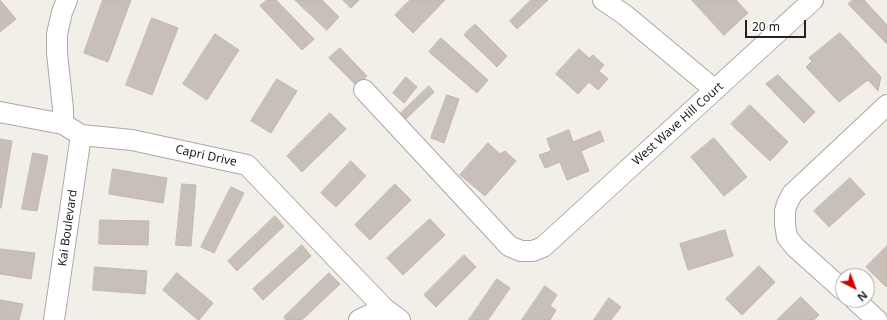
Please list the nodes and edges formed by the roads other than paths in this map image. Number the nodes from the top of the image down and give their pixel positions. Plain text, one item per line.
1 (67, 0) edge
2 (602, 0) edge
3 (813, 0) edge
4 (364, 90) dead end
5 (715, 90) junction
6 (887, 105) edge
7 (0, 112) edge
8 (63, 124) junction
9 (82, 135) junction
10 (835, 283) edge
11 (384, 308) junction
12 (864, 308) edge
13 (54, 320) edge
14 (359, 320) edge
15 (400, 320) edge
16 (877, 320) edge

1 - 8 street
2 - 5 street
3 - 5 street, West Wave Hill Court
4 - 5 street, West Wave Hill Court
6 - 10 street
7 - 8 street, Capri Drive
8 - 9 street, Capri Drive
9 - 11 street, Capri Drive
9 - 13 street, Kai Boulevard
11 - 14 street
11 - 15 street, Capri Drive
12 - 16 street

